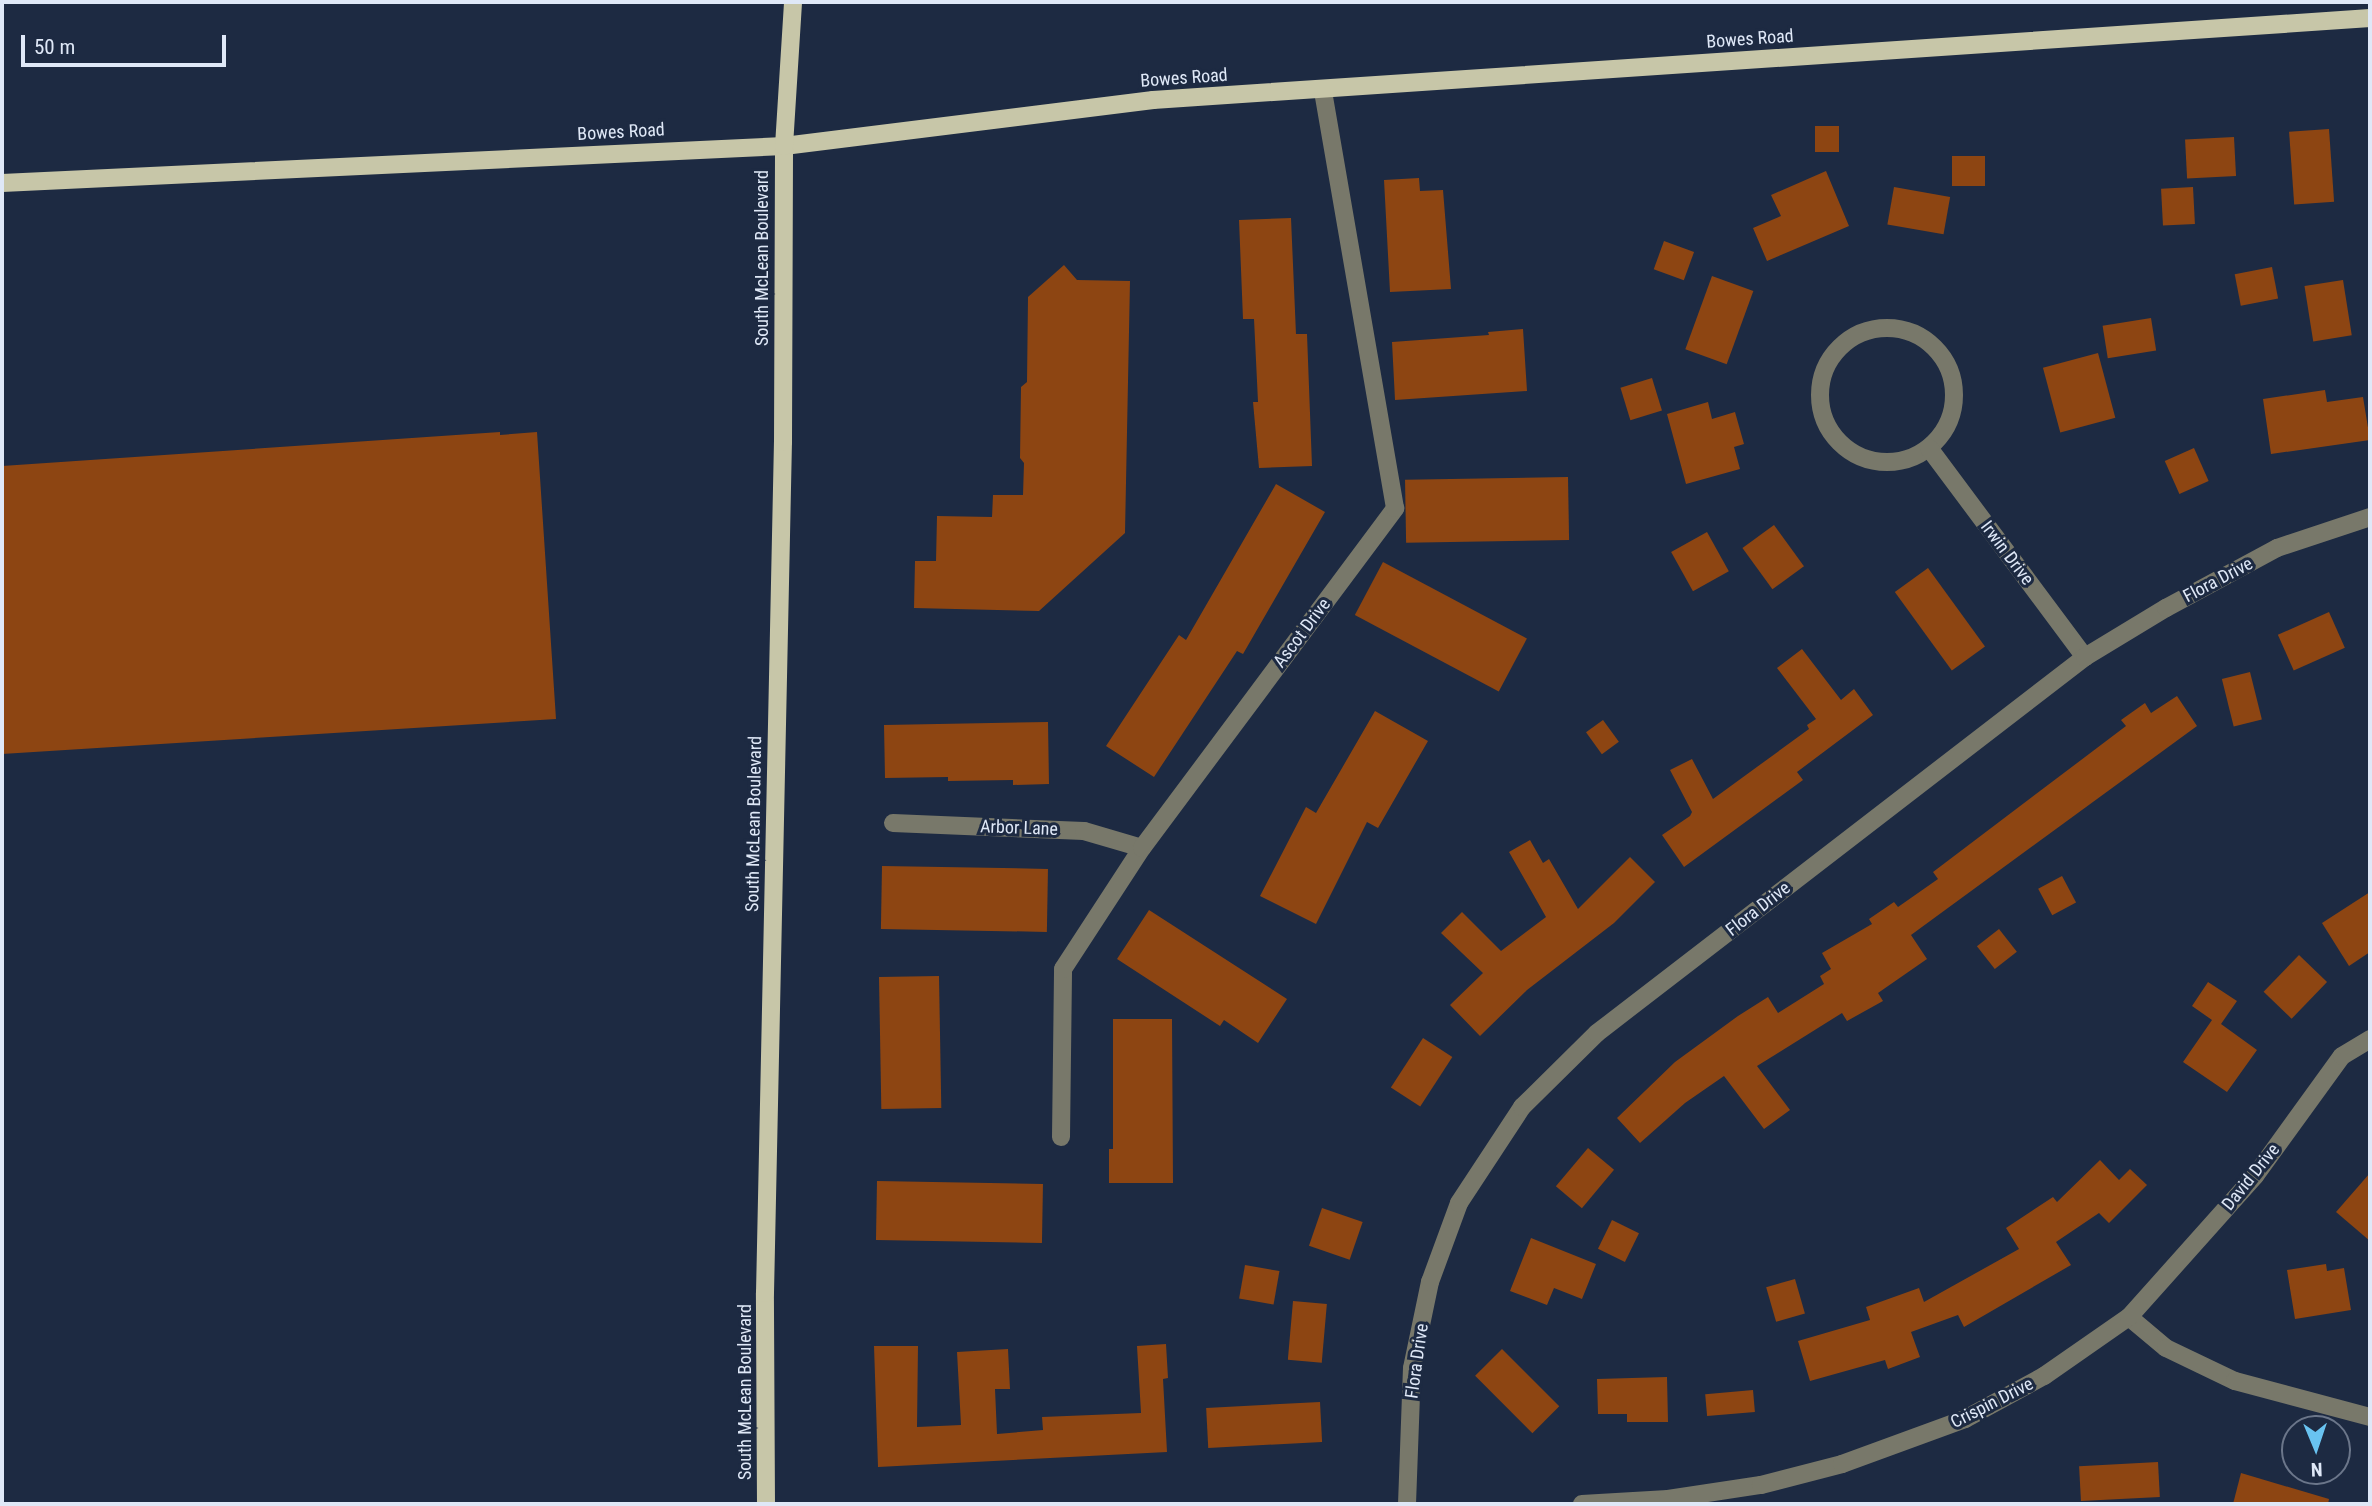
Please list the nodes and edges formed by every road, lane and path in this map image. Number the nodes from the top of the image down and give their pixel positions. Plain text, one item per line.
1 (793, 2) edge
2 (2370, 18) edge
3 (1323, 89) junction
4 (784, 145) junction
5 (2, 183) edge
6 (1929, 448) junction
7 (2370, 517) edge
8 (2085, 657) junction
9 (893, 823) dead end
10 (1142, 848) junction
11 (2370, 1039) edge
12 (1061, 1138) dead end
13 (2129, 1317) junction
14 (2370, 1417) edge
15 (766, 1504) edge
16 (1408, 1504) edge
17 (1582, 1504) edge

1 - 4 main road, South McLean Boulevard
2 - 3 main road, Bowes Road
3 - 4 main road, Bowes Road
3 - 10 street, Ascot Drive
4 - 5 main road, Bowes Road
4 - 15 main road, South McLean Boulevard
6 - 6 street
6 - 8 street, Irwin Drive
7 - 8 street, Flora Drive
8 - 16 street, Flora Drive
9 - 10 street, Arbor Lane
10 - 12 street, Ascot Drive
11 - 13 street, David Drive
13 - 14 street
13 - 17 street, Crispin Drive

